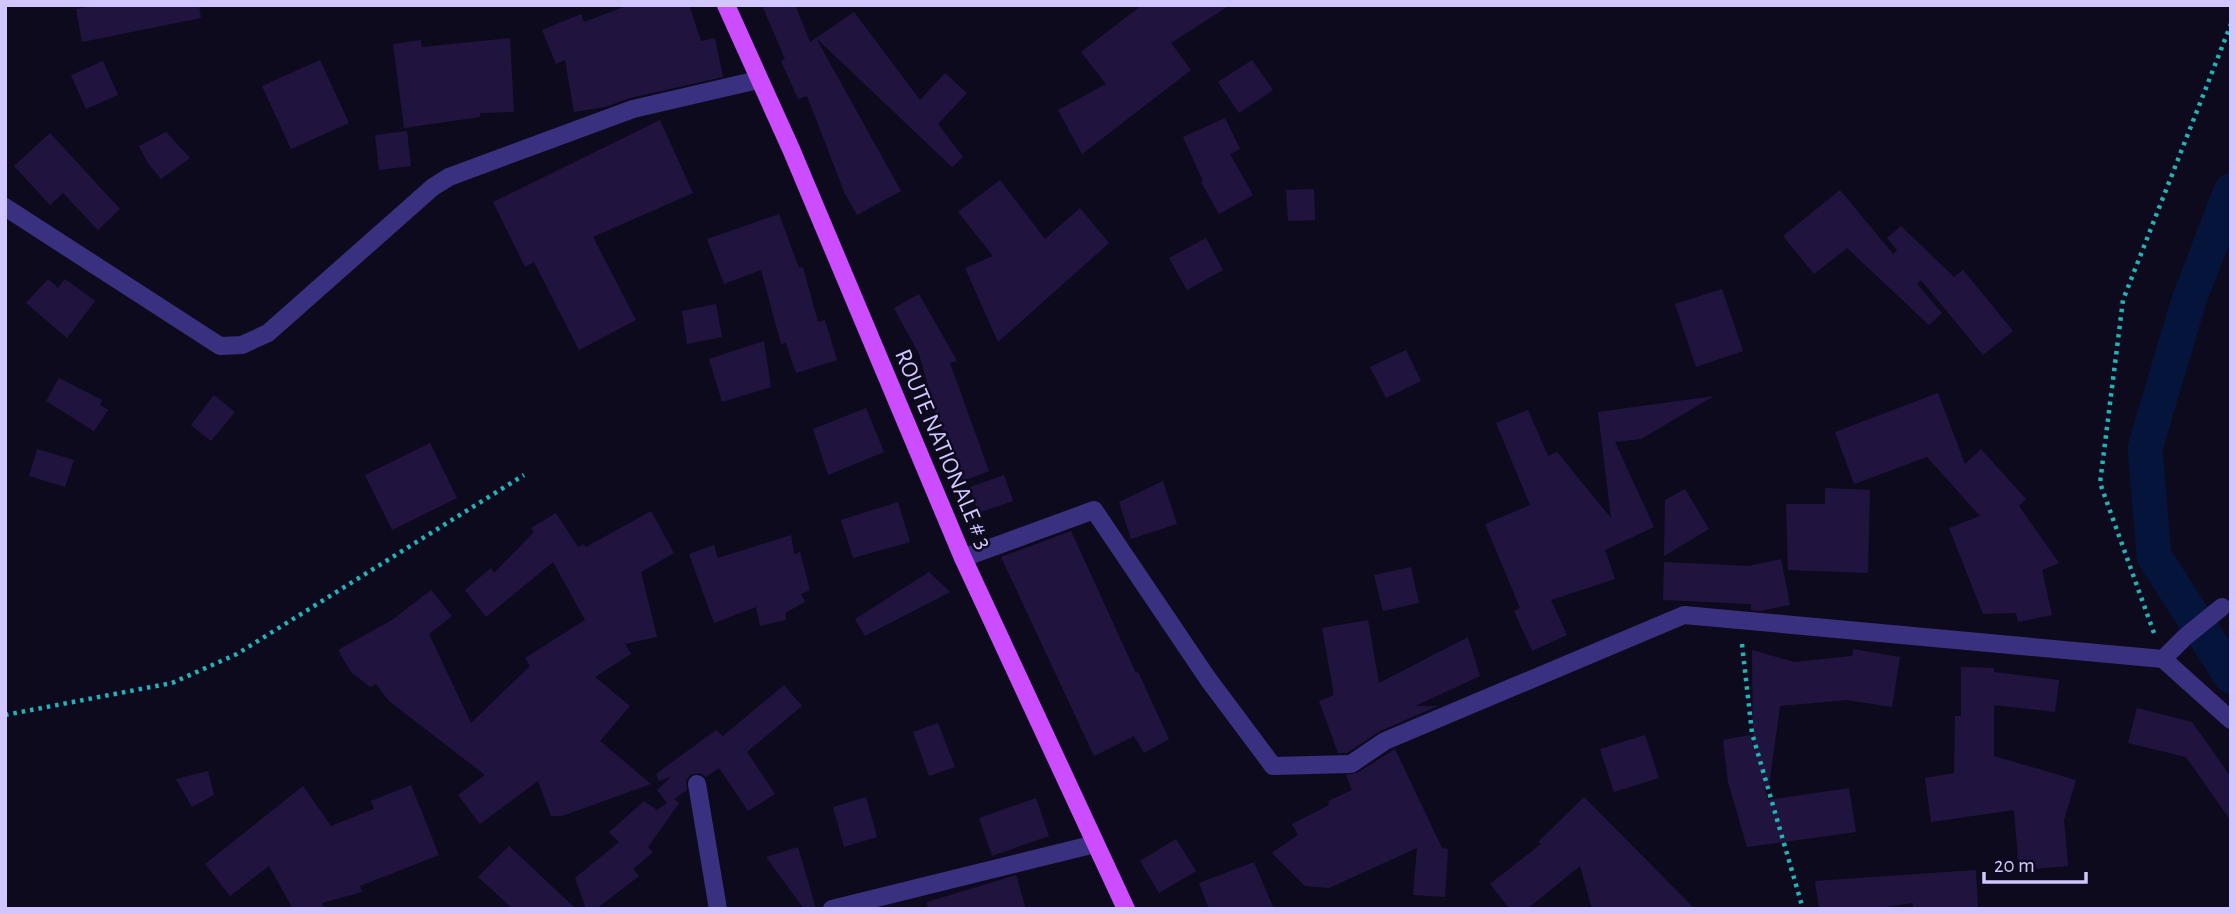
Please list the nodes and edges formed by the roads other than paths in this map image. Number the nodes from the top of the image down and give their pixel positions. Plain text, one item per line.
1 (726, 5) edge
2 (758, 80) junction
3 (5, 207) edge
4 (963, 558) junction
5 (2222, 607) dead end
6 (2163, 659) junction
7 (2231, 720) edge
8 (697, 785) dead end
9 (1096, 844) junction
10 (718, 909) edge
11 (832, 909) edge
12 (1126, 909) edge

1 - 2 main road, ROUTE NATIONALE # 3
2 - 3 street
2 - 4 main road, ROUTE NATIONALE # 3
4 - 6 street
4 - 9 main road, ROUTE NATIONALE # 3
5 - 6 street
6 - 7 street
8 - 10 street
9 - 11 street
9 - 12 main road, ROUTE NATIONALE # 3

